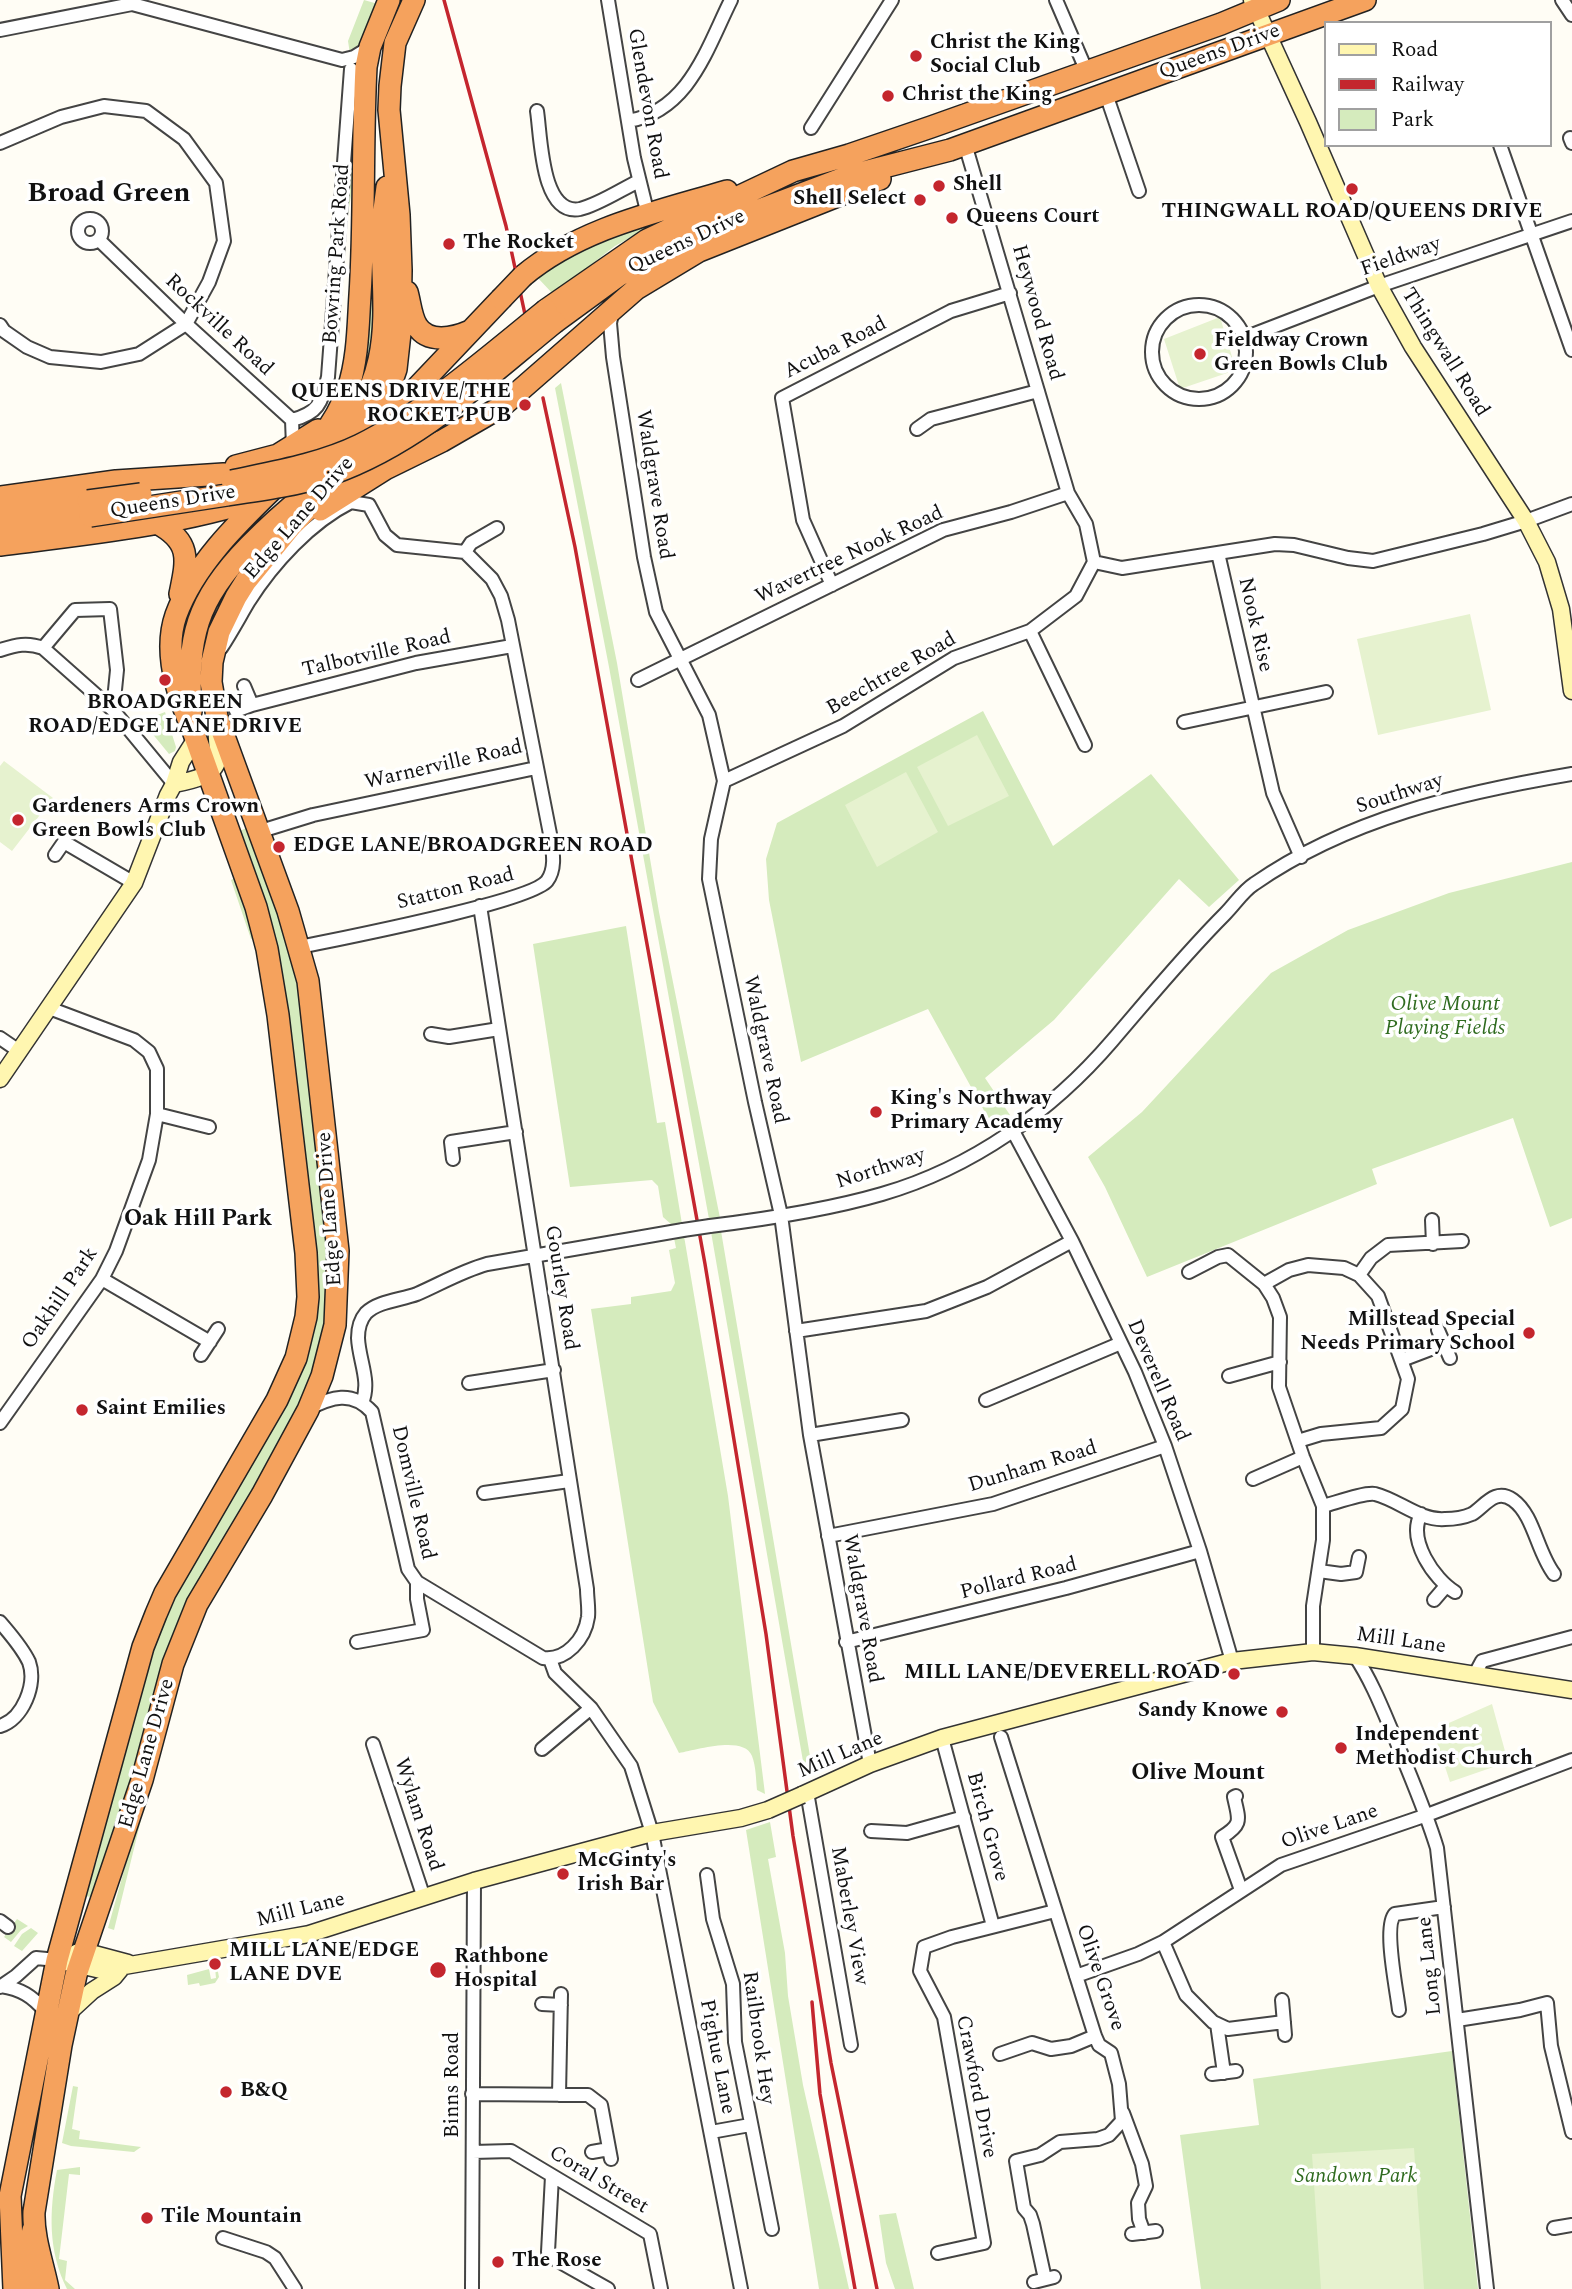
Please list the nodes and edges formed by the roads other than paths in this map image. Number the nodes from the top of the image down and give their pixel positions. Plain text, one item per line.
1 (389, 0) edge
2 (414, 0) edge
3 (608, 0) edge
4 (731, 0) edge
5 (892, 0) edge
6 (1056, 0) edge
7 (1279, 0) edge
8 (1365, 0) edge
9 (1562, 0) edge
10 (1254, 4) edge
11 (1572, 15) edge
12 (0, 30) edge
13 (1268, 36) junction
14 (370, 47) junction
15 (353, 71) junction
16 (1087, 72) junction
17 (1106, 94) junction
18 (537, 111) dead end
19 (628, 121) junction
20 (811, 128) dead end
21 (392, 136) junction
22 (0, 143) edge
23 (957, 147) junction
24 (1501, 147) edge
25 (793, 171) junction
26 (639, 181) junction
27 (1139, 191) dead end
28 (648, 215) junction
29 (1572, 221) edge
30 (1530, 234) junction
31 (99, 240) dead end
32 (401, 270) junction
33 (1379, 286) junction
34 (1010, 293) junction
35 (614, 307) junction
36 (551, 316) junction
37 (186, 324) junction
38 (0, 325) edge
39 (470, 331) junction
40 (579, 337) junction
41 (1244, 338) junction
42 (1572, 350) edge
43 (613, 357) junction
44 (1038, 391) junction
45 (408, 397) junction
46 (337, 414) junction
47 (292, 420) junction
48 (917, 429) dead end
49 (371, 430) junction
50 (438, 443) junction
51 (416, 453) junction
52 (298, 454) junction
53 (344, 455) junction
54 (385, 469) junction
55 (258, 472) junction
56 (207, 473) junction
57 (132, 480) junction
58 (326, 483) junction
59 (1068, 493) junction
60 (0, 497) edge
61 (283, 504) junction
62 (1572, 505) edge
63 (89, 508) junction
64 (0, 514) edge
65 (1526, 522) junction
66 (158, 523) junction
67 (136, 527) junction
68 (497, 528) dead end
69 (0, 529) edge
70 (0, 545) edge
71 (464, 552) junction
72 (1218, 553) junction
73 (1094, 562) junction
74 (832, 585) junction
75 (176, 616) junction
76 (1030, 631) junction
77 (1570, 643) edge
78 (512, 646) junction
79 (43, 648) junction
80 (0, 650) edge
81 (680, 659) junction
82 (212, 662) junction
83 (638, 680) dead end
84 (244, 686) dead end
85 (1572, 691) edge
86 (1326, 692) dead end
87 (252, 705) junction
88 (1254, 706) junction
89 (113, 710) junction
90 (227, 714) junction
91 (1184, 722) dead end
92 (194, 734) junction
93 (1085, 746) dead end
94 (536, 768) junction
95 (208, 774) junction
96 (1572, 774) edge
97 (724, 781) junction
98 (174, 784) junction
99 (261, 831) junction
100 (55, 855) dead end
101 (1301, 857) junction
102 (134, 883) junction
103 (1252, 885) joint
104 (480, 906) junction
105 (300, 947) junction
106 (49, 1008) junction
107 (499, 1029) junction
108 (431, 1034) dead end
109 (0, 1038) edge
110 (19, 1051) junction
111 (0, 1079) edge
112 (157, 1114) junction
113 (209, 1127) dead end
114 (1013, 1131) junction
115 (516, 1132) junction
116 (453, 1159) dead end
117 (781, 1215) junction
118 (1432, 1220) dead end
119 (1072, 1241) junction
120 (1462, 1241) dead end
121 (1433, 1244) junction
122 (535, 1255) junction
123 (1189, 1272) dead end
124 (1359, 1275) junction
125 (102, 1279) junction
126 (1264, 1284) junction
127 (218, 1329) dead end
128 (1438, 1329) dead end
129 (796, 1331) junction
130 (210, 1342) junction
131 (1121, 1343) junction
132 (1444, 1344) junction
133 (201, 1355) dead end
134 (1450, 1358) dead end
135 (1402, 1360) junction
136 (1280, 1362) junction
137 (554, 1370) junction
138 (1229, 1376) dead end
139 (469, 1383) dead end
140 (986, 1400) dead end
141 (362, 1403) junction
142 (307, 1410) junction
143 (902, 1420) dead end
144 (0, 1423) edge
145 (810, 1435) junction
146 (1298, 1441) junction
147 (1165, 1446) junction
148 (1303, 1457) junction
149 (1253, 1479) dead end
150 (569, 1481) junction
151 (484, 1493) dead end
152 (1323, 1506) junction
153 (1421, 1514) junction
154 (828, 1536) junction
155 (1200, 1551) junction
156 (1359, 1558) dead end
157 (1319, 1571) junction
158 (1554, 1574) dead end
159 (417, 1582) junction
160 (1434, 1600) dead end
161 (0, 1622) edge
162 (1572, 1637) edge
163 (357, 1642) dead end
164 (846, 1642) junction
165 (1313, 1652) junction
166 (1355, 1656) junction
167 (550, 1659) junction
168 (1232, 1661) junction
169 (1475, 1674) junction
170 (1572, 1690) edge
171 (591, 1708) junction
172 (0, 1726) edge
173 (1001, 1737) dead end
174 (942, 1738) junction
175 (373, 1744) dead end
176 (542, 1749) dead end
177 (1572, 1760) edge
178 (870, 1764) junction
179 (804, 1794) junction
180 (1236, 1796) dead end
181 (1427, 1815) junction
182 (964, 1816) junction
183 (872, 1831) dead end
184 (652, 1833) junction
185 (474, 1881) junction
186 (711, 1883) dead end
187 (1241, 1891) junction
188 (424, 1898) junction
189 (1444, 1907) junction
190 (1055, 1911) junction
191 (993, 1926) junction
192 (1163, 1942) junction
193 (81, 1958) junction
194 (57, 1960) junction
195 (128, 1965) junction
196 (1076, 1976) junction
197 (1, 1987) edge
198 (1282, 2000) dead end
199 (542, 2004) dead end
200 (1399, 2010) dead end
201 (45, 2011) junction
202 (67, 2014) junction
203 (1457, 2020) junction
204 (1217, 2024) junction
205 (1095, 2036) junction
206 (851, 2045) dead end
207 (1000, 2053) dead end
208 (1224, 2073) dead end
209 (472, 2094) junction
210 (559, 2095) junction
211 (1123, 2113) junction
212 (750, 2125) junction
213 (711, 2132) junction
214 (1572, 2132) edge
215 (473, 2152) junction
216 (592, 2152) dead end
217 (552, 2176) junction
218 (1572, 2225) edge
219 (1554, 2228) dead end
220 (772, 2229) dead end
221 (1144, 2233) dead end
222 (223, 2238) dead end
223 (938, 2253) dead end
224 (1044, 2279) dead end
225 (44, 2285) edge
226 (14, 2289) edge
227 (295, 2289) edge
228 (472, 2289) edge
229 (608, 2289) edge
230 (661, 2289) edge
231 (741, 2289) edge
232 (1487, 2289) edge

1 - 14 highway, Bowring Park Road
2 - 21 highway
3 - 19 street, Glendevon Road
4 - 19 street
5 - 20 street
6 - 16 street
7 - 10 highway, Queens Drive
8 - 13 highway, Queens Drive
9 - 11 street
10 - 13 street, Thingwall Road
10 - 16 highway, Queens Drive
12 - 15 street
13 - 17 highway, Queens Drive
13 - 33 street, Thingwall Road
14 - 15 highway, Bowring Park Road
14 - 15 street
15 - 46 highway, Bowring Park Road
15 - 47 street, Bowring Park Road
16 - 25 highway, Queens Drive
17 - 23 highway, Queens Drive
17 - 27 street
18 - 26 street
19 - 26 street, Glendevon Road
21 - 32 highway
21 - 53 highway
22 - 37 street
23 - 34 street, Heywood Road
23 - 35 highway
23 - 36 highway, Queens Drive
24 - 30 street
25 - 28 highway
25 - 36 highway, Queens Drive
26 - 28 street, Glendevon Road
28 - 39 highway, bridge
29 - 30 street, Fieldway
30 - 33 street, Fieldway
30 - 42 street
31 - 37 street, Rockville Road
32 - 39 highway
32 - 49 highway, Edge Lane Drive
33 - 41 street, Fieldway
33 - 65 street, Thingwall Road
34 - 44 street, Heywood Road
34 - 74 street, Acuba Road
35 - 40 highway
35 - 43 street, Waldgrave Road
36 - 63 highway, Queens Drive, bridge
37 - 38 street
37 - 47 street, Rockville Road
39 - 45 highway
40 - 43 street
40 - 50 highway
41 - 41 street
43 - 81 street, Waldgrave Road
44 - 48 street
44 - 59 street, Heywood Road
45 - 49 highway
45 - 50 highway
46 - 52 highway
46 - 53 highway
47 - 52 street
49 - 53 highway, Edge Lane Drive
50 - 51 highway
51 - 53 highway
51 - 54 highway
52 - 53 highway
52 - 55 highway
52 - 56 highway
52 - 61 highway
53 - 58 highway, Edge Lane Drive
53 - 61 highway
54 - 58 highway
54 - 61 highway
55 - 56 highway
55 - 61 highway
56 - 57 highway
57 - 60 highway
57 - 67 highway
58 - 61 highway
59 - 73 street
59 - 74 street, Wavertree Nook Road
61 - 66 highway
61 - 75 highway, Edge Lane Drive
61 - 82 highway, Edge Lane Drive
61 - 92 highway
62 - 65 street
63 - 64 highway, Queens Drive
63 - 69 highway, Queens Drive
65 - 72 street
65 - 77 street, Thingwall Road
66 - 67 highway
66 - 75 highway
67 - 70 highway
68 - 71 street
71 - 78 street, Warnerville Road
71 - 82 street
72 - 73 street
72 - 88 street, Nook Rise
73 - 76 street, Beechtree Road
74 - 81 street, Wavertree Nook Road
75 - 92 highway, Edge Lane Drive
76 - 93 street
76 - 97 street, Beechtree Road
77 - 85 street, Thingwall Road
78 - 87 street, Talbotville Road
78 - 94 street, Warnerville Road
79 - 80 street
79 - 89 street
79 - 89 street
81 - 83 street, Wavertree Nook Road
81 - 97 street, Waldgrave Road
82 - 90 highway, Edge Lane Drive
84 - 87 street
86 - 88 street, Nook Rise
87 - 90 street, Talbotville Road
88 - 91 street, Nook Rise
88 - 101 street, Nook Rise
89 - 98 street
90 - 95 street
90 - 99 highway, Edge Lane Drive
92 - 95 highway, Edge Lane Drive
92 - 98 street
94 - 99 street, Warnerville Road
94 - 104 street, Statton Road
95 - 98 street
95 - 194 highway, Edge Lane Drive
96 - 101 street, Southway
97 - 117 street, Waldgrave Road
98 - 102 street
99 - 105 highway, Edge Lane Drive
100 - 102 street
101 - 103 street, Southway
102 - 106 street
103 - 114 street, Northway
104 - 105 street, Statton Road
104 - 107 street, Gourley Road
105 - 142 highway, Edge Lane Drive
106 - 110 street
106 - 112 street, Oakhill Park
107 - 108 street
107 - 115 street, Gourley Road
109 - 110 street
110 - 111 street
112 - 113 street
112 - 125 street, Oakhill Park
114 - 117 street, Northway
114 - 119 street, Deverell Road
115 - 116 street
115 - 122 street, Gourley Road
117 - 122 street, Northway, bridge
117 - 129 street, Waldgrave Road
118 - 121 street
119 - 129 street
119 - 131 street, Deverell Road
120 - 121 street
121 - 124 street
122 - 137 street, Gourley Road
122 - 141 street, Northway
123 - 126 street
124 - 126 street
124 - 135 street
125 - 130 street
125 - 144 street, Oakhill Park
126 - 136 street
127 - 130 street
128 - 132 street
129 - 145 street, Waldgrave Road
130 - 133 street
131 - 140 street
131 - 147 street, Deverell Road
132 - 134 street
132 - 135 street
135 - 146 street
136 - 138 street
136 - 146 street
137 - 139 street
137 - 150 street, Gourley Road
141 - 142 street
141 - 159 street, Domville Road
142 - 193 highway, Edge Lane Drive
143 - 145 street
145 - 154 street, Waldgrave Road
146 - 148 street
147 - 154 street, Dunham Road
147 - 155 street, Deverell Road
148 - 149 street
148 - 152 street
150 - 151 street
150 - 167 street, Gourley Road
152 - 153 street
152 - 157 street
153 - 158 street
153 - 160 street
154 - 164 street, Waldgrave Road
155 - 164 street, Pollard Road
155 - 168 street, Deverell Road
156 - 157 street
157 - 165 street
159 - 163 street
159 - 167 street, Domville Road
161 - 172 street
162 - 169 street
164 - 178 street, Waldgrave Road
165 - 166 street, Mill Lane
165 - 168 street, Mill Lane
166 - 169 street, Mill Lane
166 - 181 street, Long Lane
167 - 171 street, Pighue Lane
168 - 174 street, Mill Lane
169 - 170 street, Mill Lane
171 - 176 street
171 - 184 street, Pighue Lane
173 - 190 street, Olive Grove
174 - 178 street, Mill Lane
174 - 182 street, Birch Grove
175 - 188 street, Wylam Road
177 - 181 street, Olive Lane
178 - 179 street, Mill Lane
179 - 184 street, Mill Lane, bridge
179 - 206 street, Maberley View
180 - 187 street
181 - 187 street, Olive Lane
181 - 189 street, Long Lane
182 - 183 street
182 - 191 street, Birch Grove
184 - 185 street, Mill Lane
184 - 213 street, Pighue Lane
185 - 188 street, Mill Lane
185 - 209 street, Binns Road
186 - 212 street, Railbrook Hey
187 - 192 street, Olive Lane
188 - 195 street, Mill Lane
189 - 200 street
189 - 203 street, Long Lane
190 - 191 street, Crawford Drive
190 - 196 street, Olive Grove
191 - 223 street, Crawford Drive
192 - 196 street, Olive Lane
192 - 204 street
193 - 194 street
193 - 195 street, Mill Lane
193 - 202 highway, Edge Lane Drive
194 - 197 street
194 - 201 highway, Edge Lane Drive
195 - 202 street
196 - 205 street, Olive Grove
197 - 201 street
198 - 204 street
199 - 210 street
201 - 226 highway, Edge Lane Drive
202 - 225 highway, Edge Lane Drive
203 - 214 street
203 - 232 street, Long Lane
204 - 208 street
205 - 207 street
205 - 211 street, Olive Grove
209 - 210 street
209 - 215 street, Binns Road
210 - 216 street
211 - 221 street, Olive Grove
211 - 224 street
212 - 213 street, Railbrook Hey
212 - 220 street, Railbrook Hey
213 - 231 street, Pighue Lane
215 - 217 street, Coral Street
215 - 228 street, Binns Road
217 - 229 street
217 - 230 street, Coral Street
218 - 219 street
222 - 227 street

